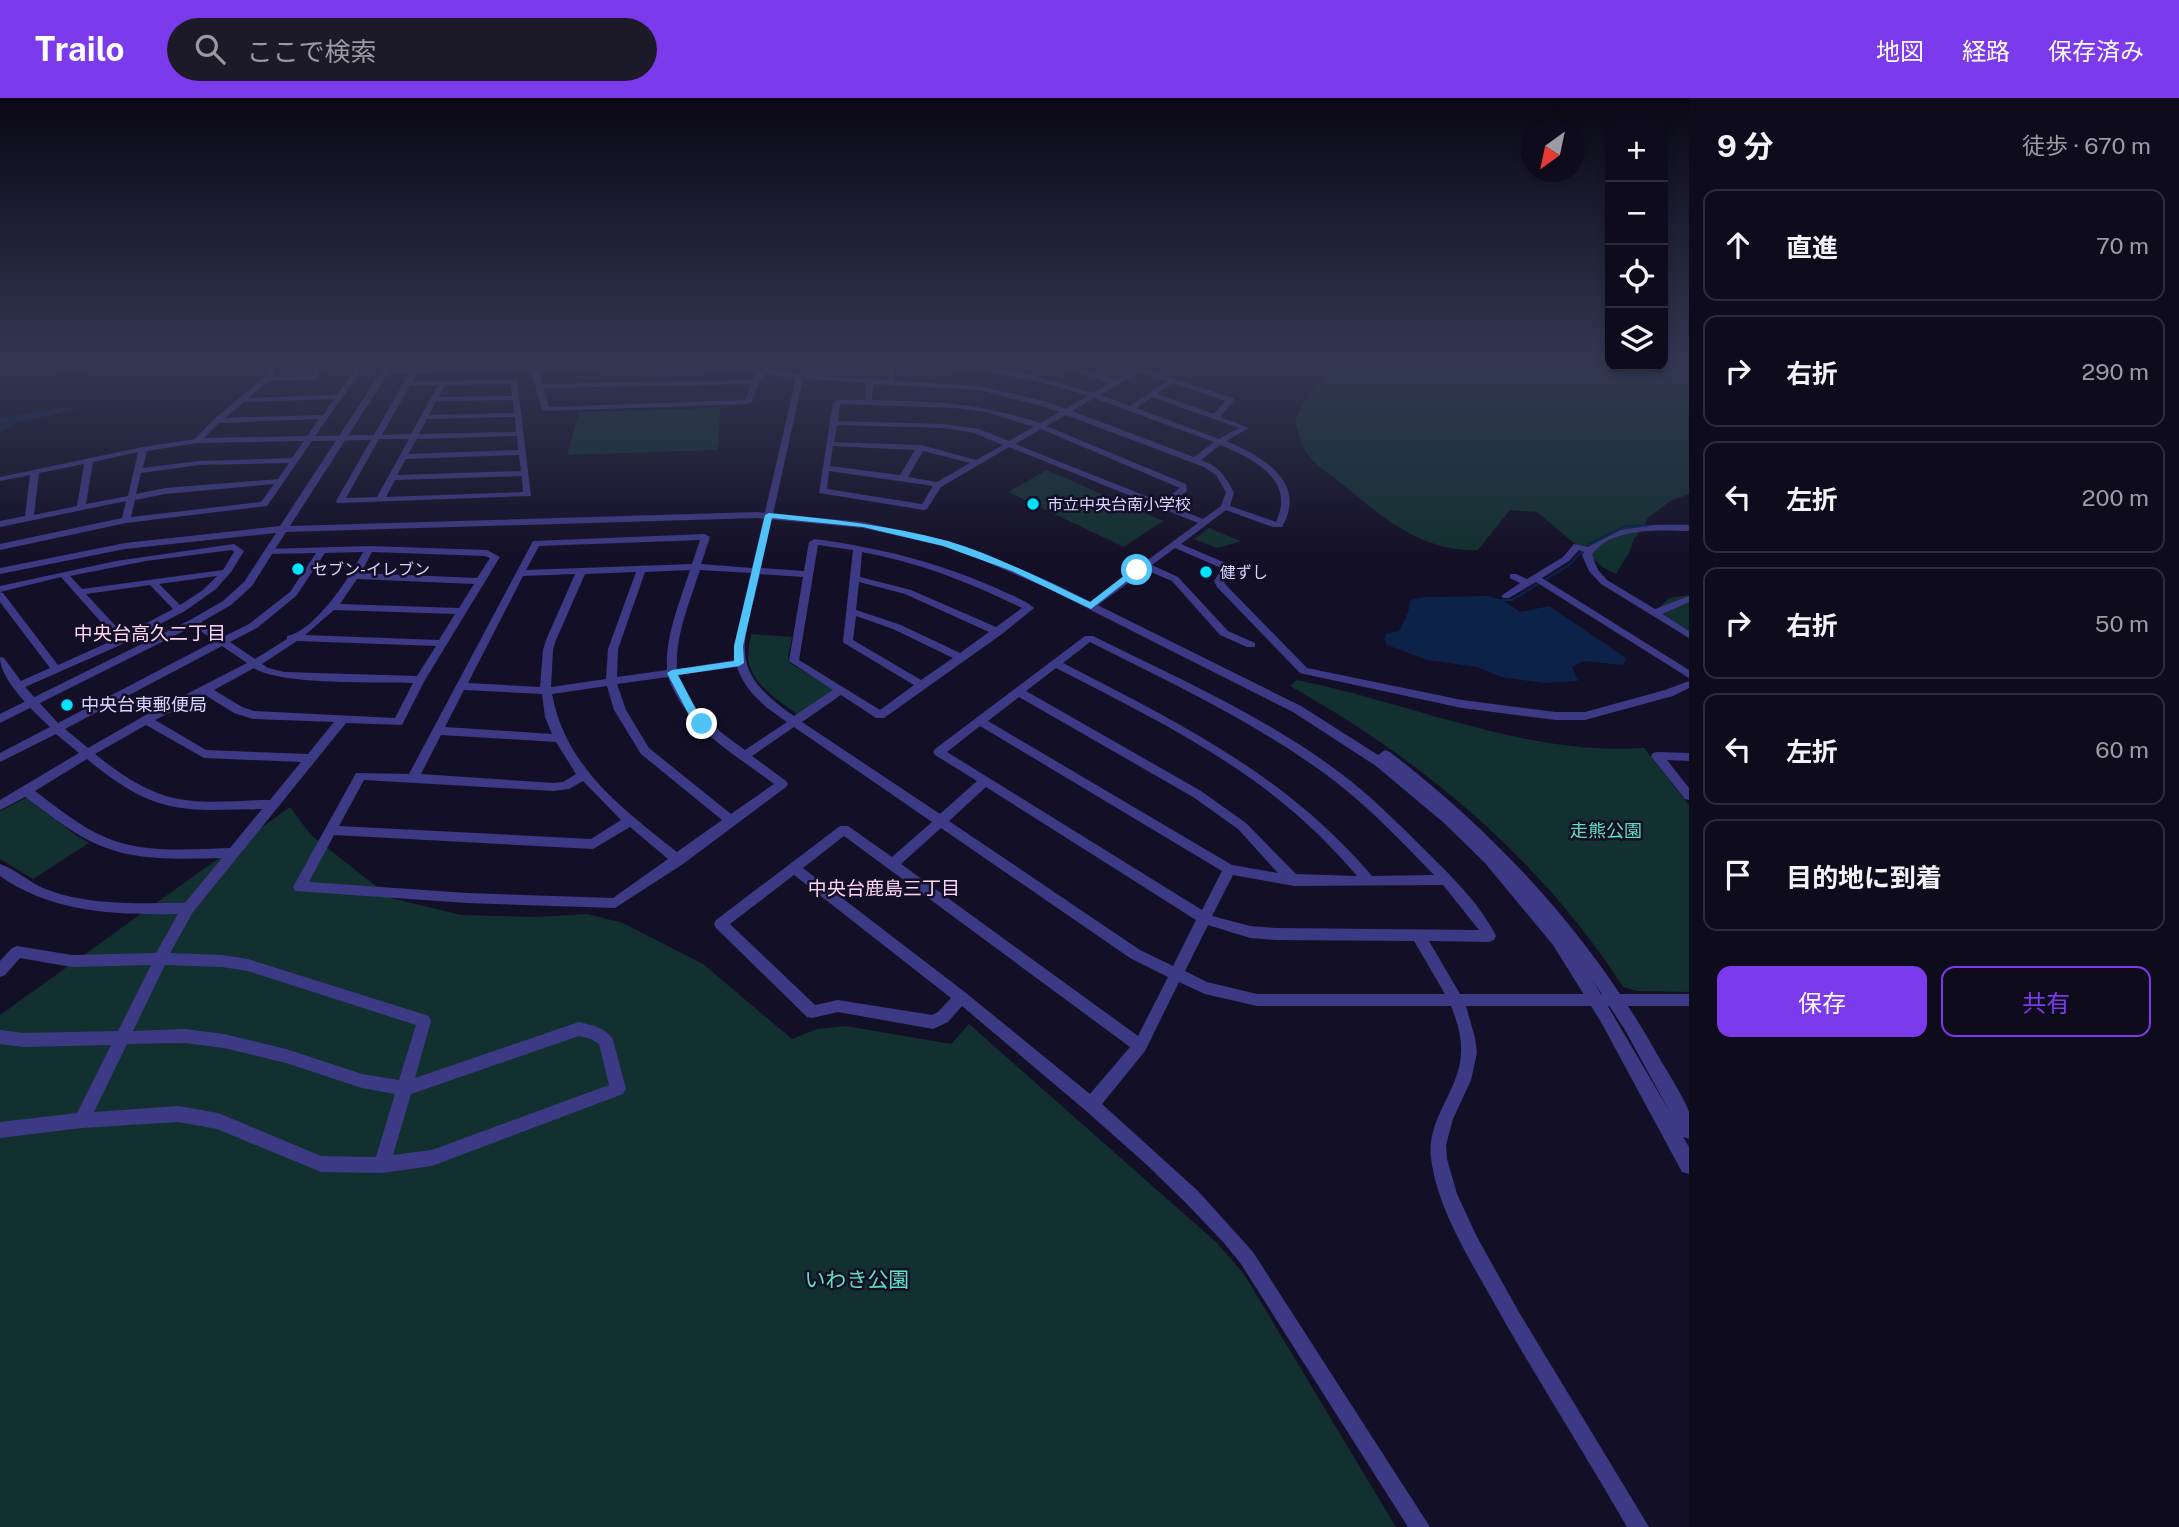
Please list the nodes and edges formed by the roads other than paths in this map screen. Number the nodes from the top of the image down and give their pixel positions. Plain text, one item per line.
1 (210, 428) edge
2 (317, 428) edge
3 (349, 428) edge
4 (381, 428) edge
5 (418, 428) edge
6 (518, 428) edge
7 (788, 428) edge
8 (834, 428) edge
9 (951, 428) edge
10 (1039, 428) edge
11 (1042, 428) edge
12 (1108, 428) edge
13 (1180, 428) edge
14 (1244, 428) edge
15 (519, 434) junction
16 (376, 436) junction
17 (414, 436) junction
18 (310, 438) junction
19 (342, 438) junction
20 (197, 441) junction
21 (1219, 442) junction
22 (830, 444) junction
23 (1013, 444) junction
24 (921, 447) junction
25 (143, 449) junction
26 (522, 452) junction
27 (402, 457) junction
28 (89, 460) junction
29 (295, 460) junction
30 (1195, 461) junction
31 (977, 463) junction
32 (826, 468) junction
33 (36, 471) junction
34 (139, 471) junction
35 (525, 473) junction
36 (391, 478) junction
37 (903, 478) junction
38 (0, 479) edge
39 (280, 481) junction
40 (938, 485) junction
41 (130, 497) junction
42 (380, 500) junction
43 (1163, 505) junction
44 (81, 506) junction
45 (1225, 507) junction
46 (769, 513) junction
47 (29, 516) junction
48 (125, 520) junction
49 (1203, 522) junction
50 (0, 524) edge
51 (288, 527) junction
52 (1689, 528) edge
53 (1173, 544) junction
54 (0, 547) edge
55 (858, 547) junction
56 (323, 549) junction
57 (369, 549) junction
58 (1588, 550) junction
59 (269, 551) junction
60 (1144, 565) junction
61 (0, 566) edge
62 (698, 567) junction
63 (641, 570) junction
64 (757, 570) junction
65 (0, 571) edge
66 (581, 571) junction
67 (225, 572) junction
68 (520, 573) junction
69 (808, 573) junction
70 (63, 574) junction
71 (355, 576) junction
72 (1513, 576) dead end
73 (854, 578) junction
74 (1531, 580) junction
75 (151, 581) junction
76 (478, 581) junction
77 (0, 589) edge
78 (79, 593) junction
79 (0, 595) edge
80 (1506, 597) dead end
81 (1689, 600) edge
82 (1094, 604) junction
83 (332, 607) junction
84 (179, 609) junction
85 (460, 611) junction
86 (853, 612) junction
87 (1655, 614) junction
88 (194, 622) junction
89 (998, 632) junction
90 (1689, 635) edge
91 (121, 638) junction
92 (291, 638) junction
93 (225, 643) junction
94 (441, 643) junction
95 (1251, 645) dead end
96 (960, 657) junction
97 (0, 660) edge
98 (254, 662) junction
99 (739, 663) junction
100 (1055, 663) junction
101 (56, 669) junction
102 (672, 673) junction
103 (1689, 675) edge
104 (420, 680) junction
105 (611, 681) junction
106 (1689, 684) edge
107 (19, 685) junction
108 (921, 685) junction
109 (461, 686) junction
110 (204, 689) junction
111 (841, 690) junction
112 (547, 691) junction
113 (1018, 692) junction
114 (32, 703) junction
115 (0, 719) edge
116 (343, 719) junction
117 (147, 720) junction
118 (979, 721) junction
119 (795, 723) junction
120 (58, 728) junction
121 (439, 731) junction
122 (558, 738) junction
123 (87, 753) junction
124 (744, 756) junction
125 (1689, 757) edge
126 (0, 758) edge
127 (309, 758) junction
128 (583, 776) junction
129 (413, 778) junction
130 (985, 781) junction
131 (26, 791) junction
132 (1689, 796) edge
133 (273, 804) junction
134 (0, 806) edge
135 (630, 821) junction
136 (732, 821) junction
137 (940, 821) junction
138 (332, 830) junction
139 (234, 853) junction
140 (678, 859) junction
141 (891, 864) junction
142 (794, 868) junction
143 (0, 869) edge
144 (1229, 869) junction
145 (1367, 879) junction
146 (1446, 880) junction
147 (1294, 881) junction
148 (188, 908) junction
149 (1205, 919) junction
150 (1419, 937) junction
151 (162, 959) junction
152 (0, 971) edge
153 (1176, 976) junction
154 (961, 997) junction
155 (1454, 1000) junction
156 (1598, 1000) junction
157 (1689, 1000) edge
158 (1616, 1001) junction
159 (124, 1036) junction
160 (0, 1037) edge
161 (1140, 1046) junction
162 (406, 1088) junction
163 (1091, 1105) junction
164 (82, 1120) junction
165 (0, 1130) edge
166 (1689, 1130) edge
167 (1689, 1165) edge
168 (382, 1166) junction
169 (1420, 1527) edge
170 (1639, 1527) edge

1 - 20 street
2 - 18 street
3 - 19 street
4 - 16 street
5 - 17 street
6 - 15 street
7 - 46 street
8 - 22 street
9 - 23 street
10 - 23 street
11 - 43 street
12 - 30 street
13 - 21 street
14 - 21 street
15 - 17 street
15 - 26 street
16 - 17 street
16 - 19 street
16 - 42 street
17 - 27 street
18 - 19 street
18 - 20 street
18 - 29 street
19 - 51 street
20 - 25 street
21 - 30 street
21 - 45 street
22 - 24 street
22 - 32 street
23 - 31 street
23 - 43 street
24 - 31 street
24 - 37 street
25 - 28 street
25 - 34 street
26 - 27 street
26 - 35 street
27 - 36 street
28 - 33 street
28 - 44 street
29 - 34 street
29 - 39 street
30 - 45 street
31 - 40 street
32 - 37 street
32 - 40 street
33 - 38 street
33 - 47 street
34 - 41 street
35 - 36 street
35 - 42 street
36 - 42 street
37 - 40 street
39 - 41 street
39 - 48 street
41 - 44 street
41 - 48 street
43 - 49 street
44 - 47 street
45 - 49 street
46 - 51 street
46 - 64 street
46 - 82 street
47 - 50 street
48 - 54 street
49 - 53 street
51 - 59 street
51 - 61 street
51 - 65 street
52 - 58 street
53 - 60 street
53 - 106 street
55 - 69 street
55 - 73 street
55 - 89 street
56 - 57 street
56 - 59 street
56 - 93 street
57 - 71 street
57 - 76 street
58 - 74 street
58 - 87 street
59 - 88 street
60 - 82 street
60 - 95 street
62 - 63 street
62 - 64 street
62 - 68 street
62 - 102 street
63 - 66 street
63 - 105 street
64 - 69 street
64 - 99 street
66 - 68 street
66 - 112 street
67 - 70 street
67 - 75 street
67 - 84 street
68 - 109 street
69 - 111 street
70 - 77 street
70 - 78 street
71 - 76 street
71 - 83 street
72 - 74 street
73 - 86 street
73 - 89 street
74 - 80 street
74 - 103 street
75 - 78 street
75 - 84 street
76 - 85 street
78 - 91 street
79 - 101 street
81 - 87 street
82 - 156 street
82 - 158 street
83 - 85 street
83 - 92 street
84 - 91 street
85 - 94 street
86 - 96 street
86 - 108 street
87 - 90 street
88 - 93 street
88 - 114 street
89 - 96 street
91 - 101 street
92 - 94 street
92 - 98 street
93 - 98 street
93 - 120 street
94 - 104 street
96 - 108 street
97 - 107 street
98 - 104 street
98 - 110 street
99 - 102 street
99 - 119 street
100 - 113 street
100 - 145 street
100 - 146 street
101 - 107 street
102 - 105 street
102 - 124 street
104 - 116 street
105 - 112 street
105 - 136 street
107 - 114 street
108 - 111 street
109 - 112 street
109 - 121 street
110 - 116 street
110 - 117 street
111 - 119 street
112 - 122 street
113 - 118 street
113 - 147 street
114 - 115 street
114 - 120 street
116 - 127 street
117 - 123 street
117 - 127 street
118 - 130 street
118 - 144 street
119 - 124 street
119 - 137 street
120 - 123 street
120 - 126 street
121 - 122 street
121 - 129 street
122 - 128 street
123 - 131 street
123 - 133 street
124 - 136 street
125 - 132 street
127 - 133 street
128 - 129 street
128 - 135 street
129 - 138 street
130 - 137 street
130 - 149 street
131 - 134 street
131 - 139 street
133 - 139 street
135 - 138 street
135 - 140 street
136 - 140 street
137 - 141 street
137 - 153 street
138 - 140 street
139 - 148 street
141 - 142 street
141 - 161 street
142 - 154 street
142 - 154 street
143 - 148 street
144 - 147 street
144 - 149 street
145 - 146 street
145 - 147 street
146 - 150 street
148 - 151 street
149 - 150 street
149 - 153 street
150 - 155 street
151 - 152 street
151 - 159 street
151 - 162 street
153 - 155 street
153 - 161 street
154 - 163 street
155 - 156 street
155 - 170 street
156 - 158 street
156 - 167 street
157 - 158 street
158 - 166 street
159 - 160 street
159 - 162 street
159 - 164 street
161 - 163 street
162 - 168 street
162 - 168 street
163 - 169 street
164 - 165 street
164 - 168 street

